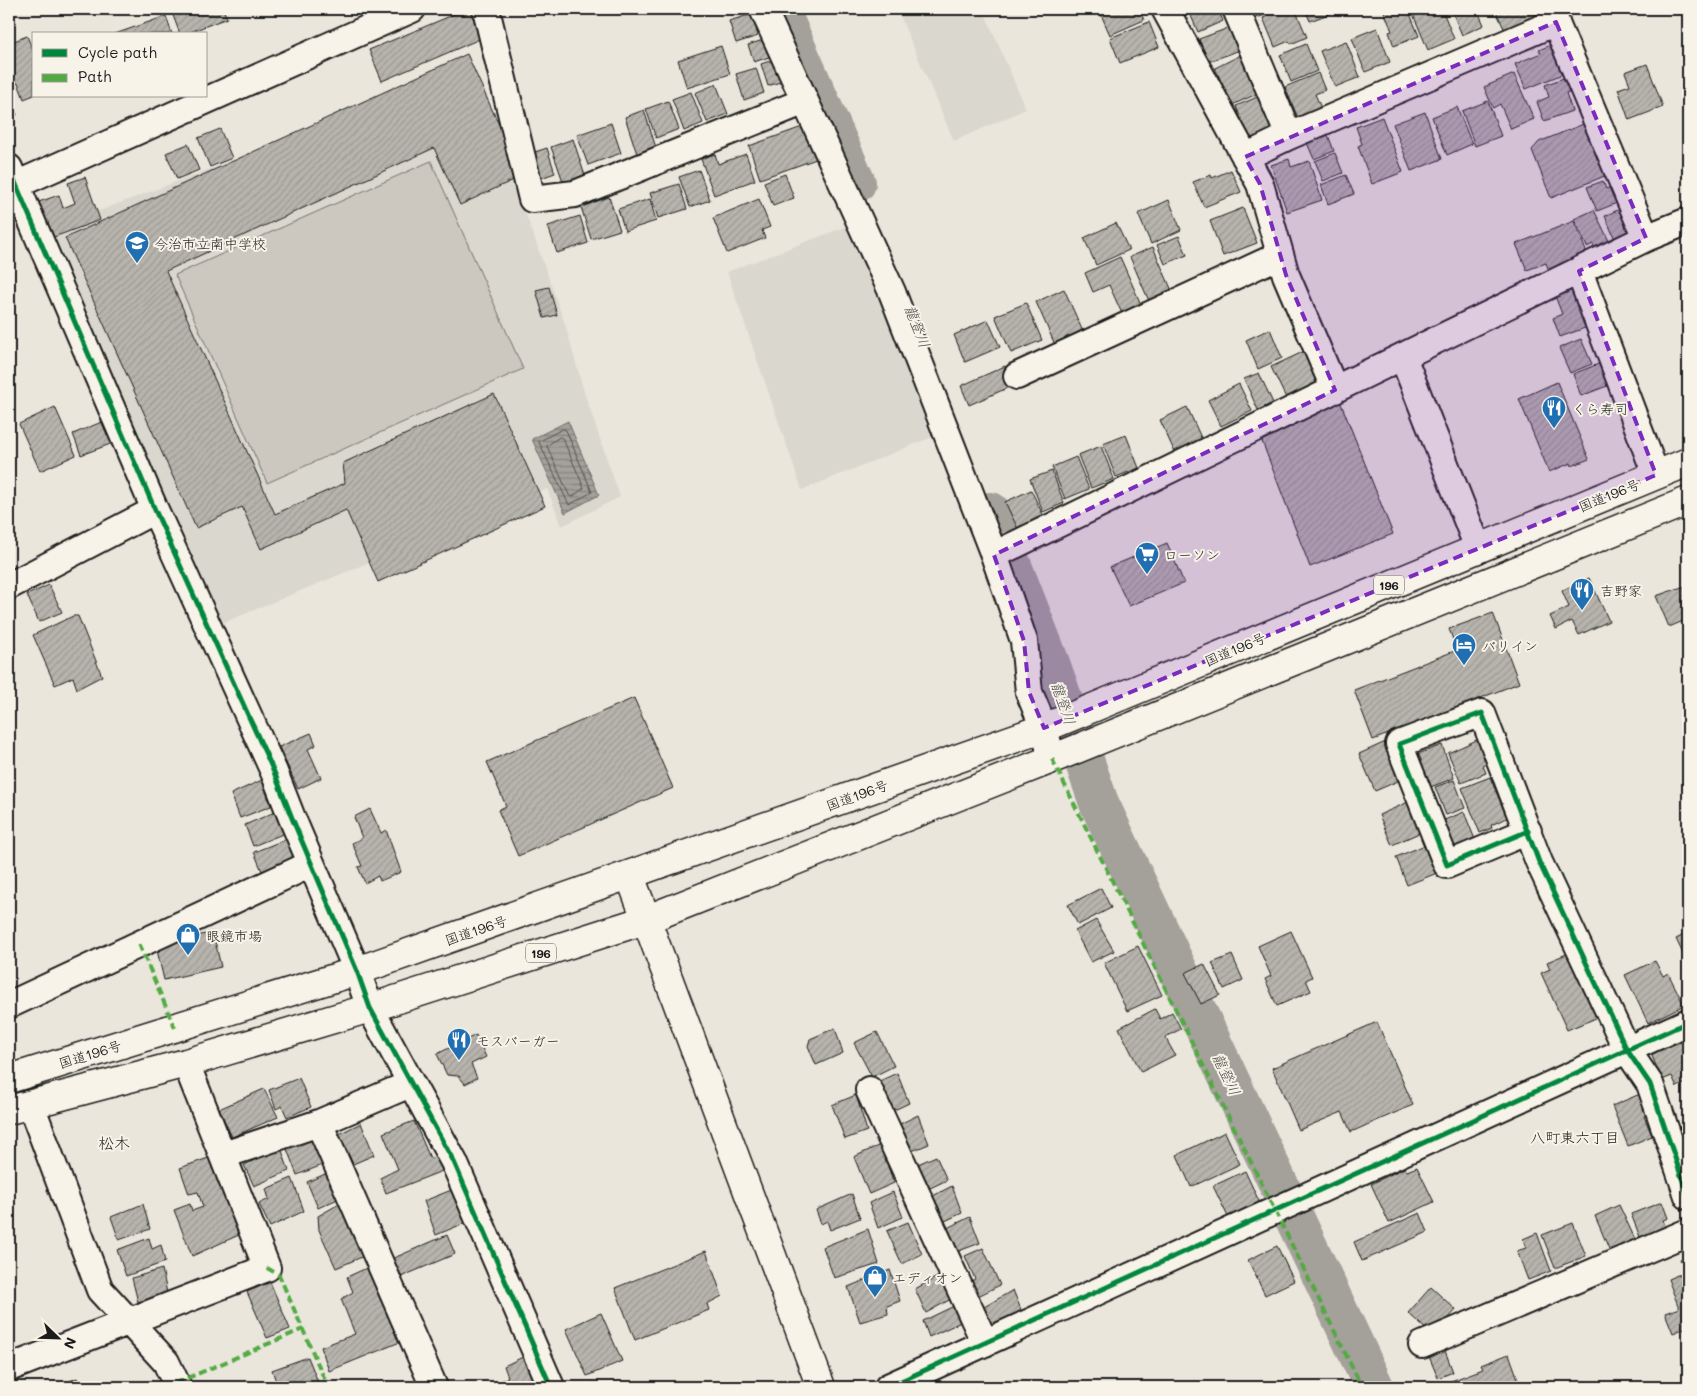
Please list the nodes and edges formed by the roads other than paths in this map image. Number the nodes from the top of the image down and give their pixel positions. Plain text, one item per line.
1 (412, 9) edge
2 (486, 9) edge
3 (763, 9) edge
4 (1165, 9) edge
5 (1236, 9) edge
6 (1553, 16) edge
7 (208, 97) edge
8 (205, 98) edge
9 (805, 101) junction
10 (1289, 136) junction
11 (1245, 157) junction
12 (11, 181) edge
13 (1688, 221) edge
14 (1646, 238) junction
15 (1280, 255) junction
16 (1579, 271) junction
17 (1403, 357) junction
18 (1017, 376) dead end
19 (1334, 390) junction
20 (1688, 462) edge
21 (1656, 475) junction
22 (1688, 501) edge
23 (155, 510) junction
24 (1478, 548) junction
25 (994, 555) junction
26 (9, 586) edge
27 (1048, 727) junction
28 (1056, 757) junction
29 (1528, 831) junction
30 (311, 864) junction
31 (630, 876) junction
32 (645, 920) junction
33 (357, 971) junction
34 (9, 1005) edge
35 (370, 1008) junction
36 (1688, 1022) edge
37 (1627, 1050) junction
38 (186, 1063) junction
39 (10, 1076) edge
40 (410, 1084) junction
41 (869, 1090) dead end
42 (20, 1108) edge
43 (319, 1123) junction
44 (224, 1155) junction
45 (1688, 1196) edge
46 (1688, 1232) edge
47 (129, 1322) junction
48 (985, 1343) junction
49 (1422, 1346) dead end
50 (9, 1368) edge
51 (178, 1387) edge
52 (434, 1387) edge
53 (551, 1387) edge
54 (821, 1387) edge
55 (888, 1387) edge

1 - 7 street
2 - 9 street
3 - 9 street
4 - 11 street
5 - 10 street
6 - 10 street
6 - 14 street
8 - 12 street
9 - 25 street
10 - 11 street
11 - 15 street
12 - 23 street
13 - 14 street
14 - 16 street
15 - 18 street
15 - 19 street
16 - 17 street
16 - 21 street
17 - 19 street
17 - 24 street
19 - 25 street
20 - 21 main road, 国道196号 / 196
21 - 24 main road, 国道196号 / 196
22 - 28 main road, 196
23 - 26 street
23 - 30 street
24 - 27 main road, 国道196号 / 196
25 - 27 street
27 - 28 street
27 - 31 main road, 国道196号 / 196
28 - 32 main road, 196
29 - 29 street
29 - 37 street
30 - 33 street
30 - 34 street
31 - 32 main road
31 - 33 main road, 国道196号 / 196
32 - 35 main road, 196
32 - 54 main road
33 - 35 street
33 - 39 main road, 国道196号 / 196
35 - 38 main road, 196
35 - 40 street
36 - 37 street
37 - 45 street
37 - 48 street
38 - 42 main road, 196
38 - 44 street
40 - 43 street
40 - 53 street
41 - 48 street
42 - 47 street
43 - 44 street
43 - 52 street
44 - 47 street
46 - 49 street
47 - 50 street
47 - 51 street
48 - 55 street

